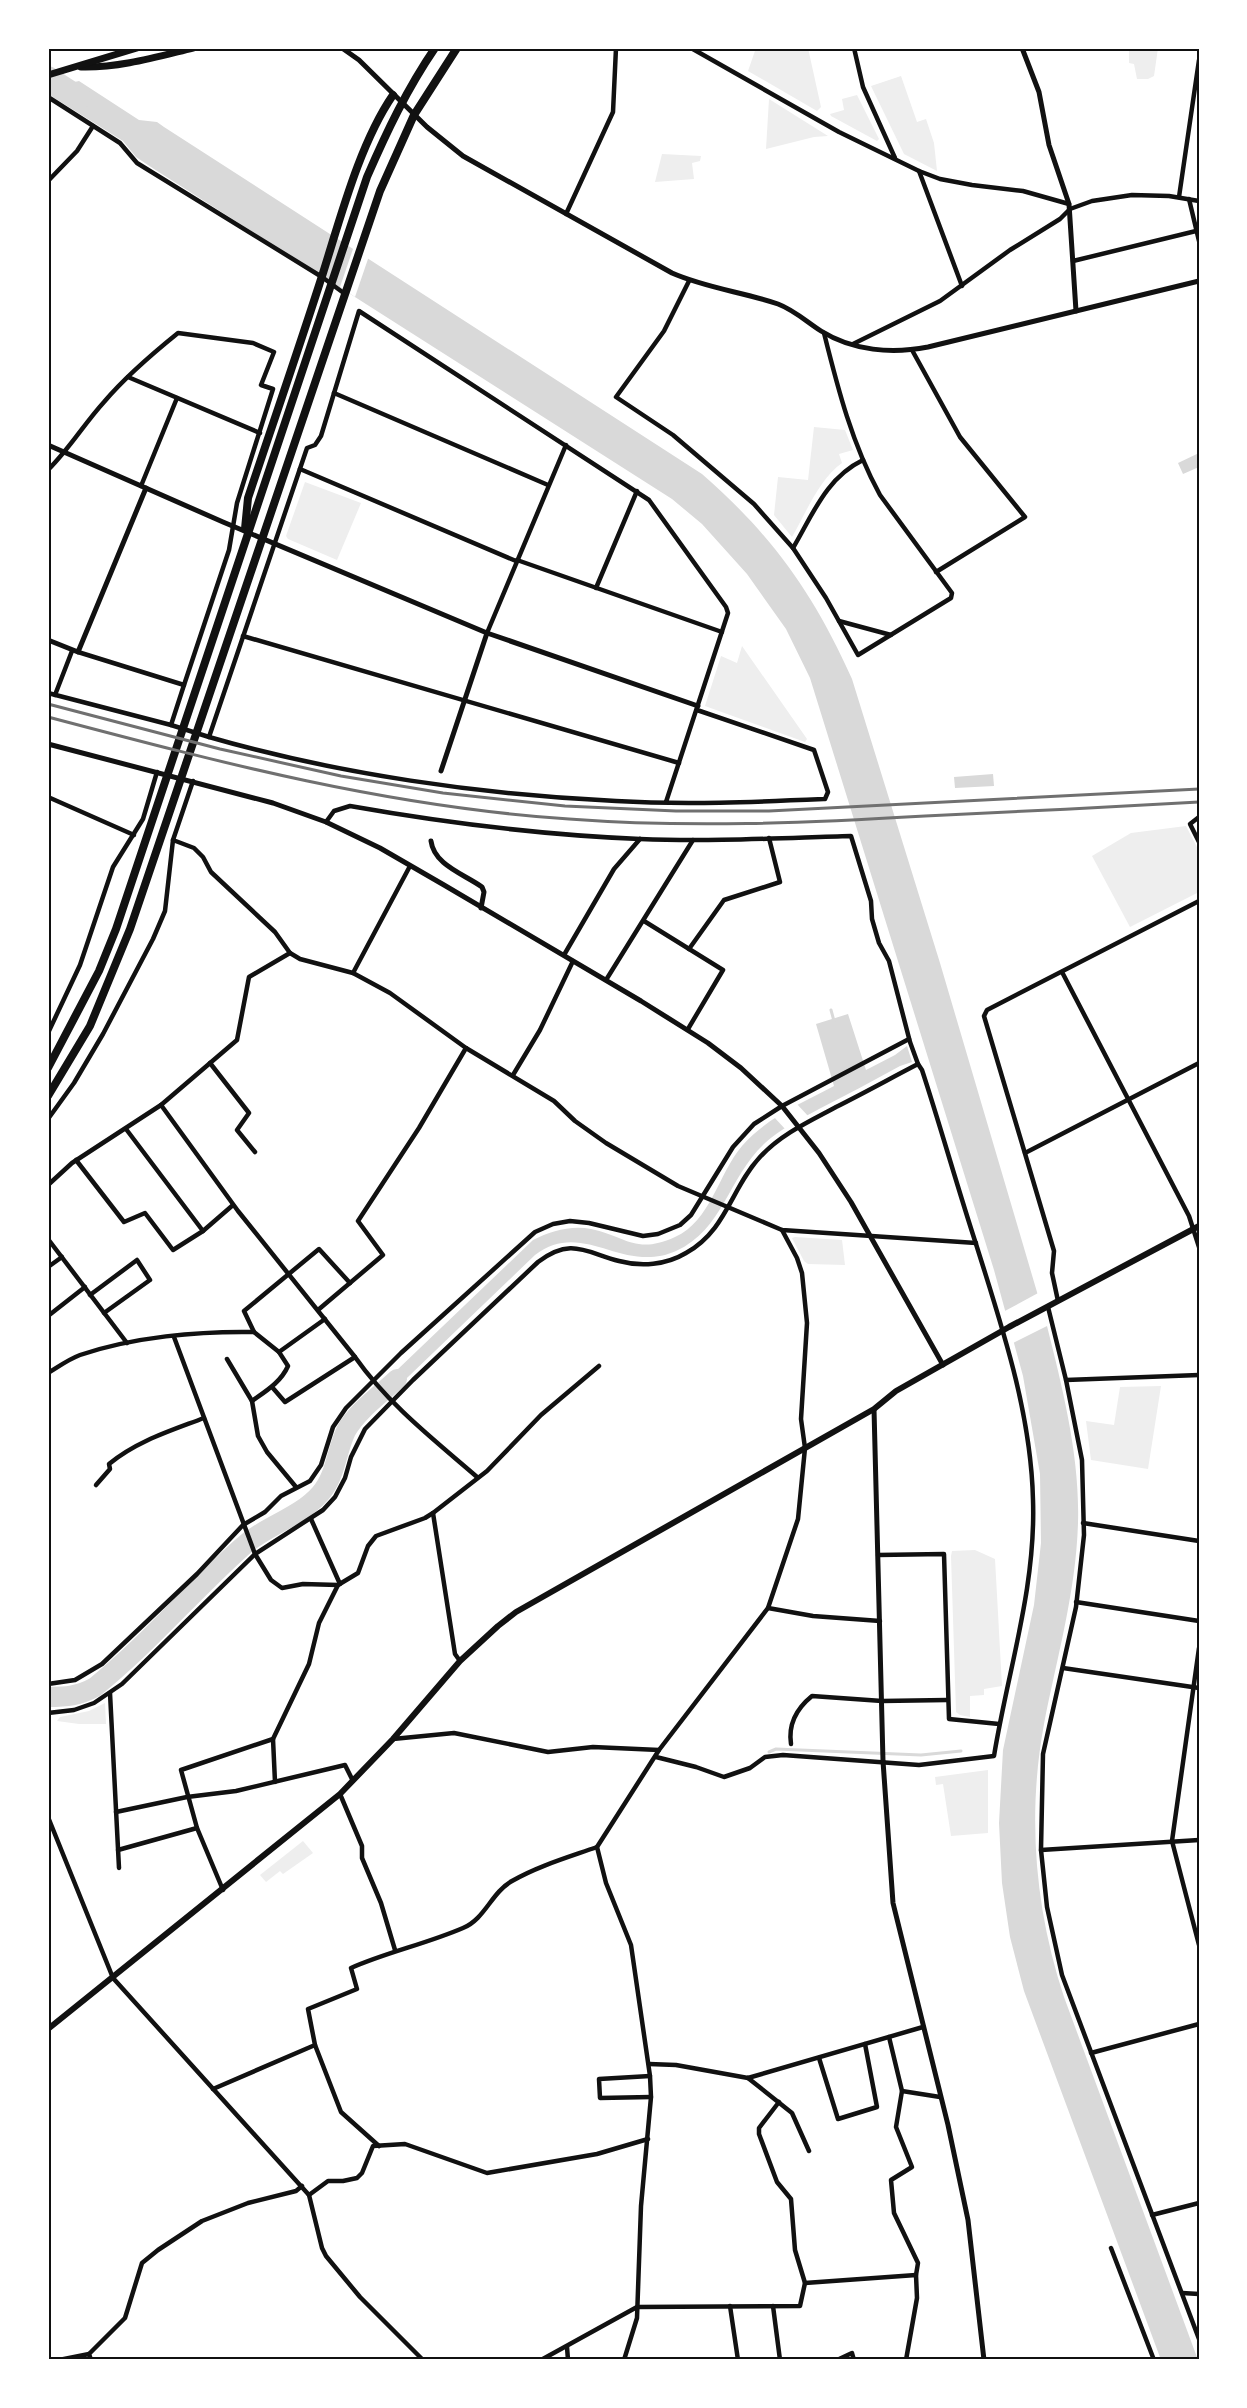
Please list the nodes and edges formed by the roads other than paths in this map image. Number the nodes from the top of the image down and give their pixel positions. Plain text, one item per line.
1 (137, 48) edge
2 (193, 48) edge
3 (342, 48) edge
4 (435, 48) edge
5 (457, 48) edge
6 (616, 48) edge
7 (691, 48) edge
8 (705, 48) edge
9 (854, 48) edge
10 (1022, 48) edge
11 (117, 50) edge
12 (703, 54) junction
13 (1199, 60) edge
14 (77, 67) junction
15 (48, 75) edge
16 (393, 95) junction
17 (48, 97) edge
18 (414, 115) junction
19 (93, 126) junction
20 (895, 158) junction
21 (919, 171) junction
22 (48, 181) edge
23 (1179, 197) junction
24 (1189, 199) junction
25 (1199, 201) edge
26 (1070, 206) junction
27 (567, 214) junction
28 (1196, 231) junction
29 (1199, 241) edge
30 (1073, 261) junction
31 (322, 277) junction
32 (689, 280) junction
33 (1199, 281) edge
34 (962, 286) junction
35 (345, 294) junction
36 (1076, 311) junction
37 (824, 333) junction
38 (853, 344) junction
39 (912, 350) junction
40 (128, 377) junction
41 (334, 393) junction
42 (177, 398) junction
43 (260, 433) junction
44 (48, 445) edge
45 (566, 445) junction
46 (65, 453) junction
47 (863, 460) junction
48 (300, 469) junction
49 (48, 470) edge
50 (548, 485) junction
51 (144, 487) junction
52 (637, 491) junction
53 (234, 526) junction
54 (274, 543) junction
55 (243, 545) junction
56 (793, 548) junction
57 (516, 560) junction
58 (936, 572) junction
59 (596, 588) junction
60 (839, 621) junction
61 (722, 632) junction
62 (487, 633) junction
63 (892, 635) junction
64 (243, 636) junction
65 (48, 640) edge
66 (75, 652) junction
67 (184, 685) junction
68 (48, 693) edge
69 (55, 694) junction
70 (464, 700) junction
71 (697, 708) junction
72 (171, 724) junction
73 (208, 737) junction
74 (48, 744) edge
75 (679, 764) junction
76 (441, 771) dead end
77 (158, 772) junction
78 (193, 781) junction
79 (48, 796) edge
80 (666, 802) junction
81 (1199, 817) edge
82 (326, 822) junction
83 (134, 835) junction
84 (769, 838) junction
85 (640, 839) junction
86 (173, 840) junction
87 (693, 840) junction
88 (431, 841) dead end
89 (1199, 842) edge
90 (410, 866) junction
91 (1199, 901) edge
92 (481, 908) junction
93 (644, 921) junction
94 (689, 949) junction
95 (290, 953) junction
96 (564, 956) junction
97 (573, 961) junction
98 (1062, 972) junction
99 (353, 973) junction
100 (606, 980) junction
101 (70, 987) junction
102 (77, 990) dead end
103 (688, 1029) junction
104 (48, 1034) edge
105 (910, 1041) junction
106 (466, 1048) junction
107 (210, 1063) junction
108 (917, 1063) junction
109 (1199, 1063) edge
110 (48, 1068) edge
111 (513, 1075) junction
112 (48, 1096) edge
113 (1128, 1100) junction
114 (161, 1105) junction
115 (783, 1107) junction
116 (48, 1119) edge
117 (798, 1126) junction
118 (126, 1129) junction
119 (255, 1152) dead end
120 (1026, 1153) junction
121 (76, 1160) junction
122 (48, 1185) edge
123 (704, 1198) junction
124 (233, 1205) junction
125 (727, 1208) junction
126 (1196, 1227) edge
127 (782, 1230) junction
128 (203, 1231) junction
129 (871, 1236) junction
130 (48, 1239) edge
131 (976, 1243) junction
132 (1199, 1247) edge
133 (62, 1257) junction
134 (48, 1268) edge
135 (289, 1274) junction
136 (350, 1283) junction
137 (85, 1287) junction
138 (90, 1295) junction
139 (1058, 1301) junction
140 (1046, 1308) junction
141 (318, 1310) junction
142 (104, 1313) junction
143 (48, 1316) edge
144 (325, 1319) junction
145 (1006, 1328) junction
146 (254, 1332) junction
147 (174, 1337) junction
148 (127, 1343) junction
149 (279, 1352) junction
150 (355, 1357) junction
151 (227, 1359) dead end
152 (943, 1365) junction
153 (599, 1366) dead end
154 (48, 1373) edge
155 (1199, 1376) edge
156 (1066, 1380) junction
157 (374, 1384) junction
158 (272, 1387) junction
159 (252, 1401) junction
160 (390, 1401) junction
161 (874, 1409) junction
162 (204, 1418) junction
163 (805, 1448) junction
164 (477, 1477) junction
165 (96, 1485) dead end
166 (296, 1487) junction
167 (433, 1513) junction
168 (311, 1519) junction
169 (1083, 1523) junction
170 (243, 1525) junction
171 (1199, 1541) edge
172 (254, 1552) junction
173 (878, 1555) junction
174 (339, 1585) junction
175 (1077, 1602) junction
176 (768, 1608) junction
177 (879, 1621) junction
178 (1199, 1621) edge
179 (1199, 1648) edge
180 (460, 1661) junction
181 (1063, 1668) junction
182 (48, 1684) edge
183 (1196, 1688) edge
184 (110, 1693) junction
185 (947, 1700) junction
186 (882, 1701) junction
187 (48, 1713) edge
188 (999, 1724) junction
189 (273, 1738) junction
190 (393, 1739) junction
191 (791, 1744) dead end
192 (659, 1750) junction
193 (656, 1757) junction
194 (883, 1761) junction
195 (352, 1781) junction
196 (275, 1782) junction
197 (340, 1794) junction
198 (188, 1797) junction
199 (116, 1812) junction
200 (48, 1817) edge
201 (197, 1828) junction
202 (1199, 1840) edge
203 (1172, 1841) junction
204 (597, 1847) junction
205 (118, 1850) junction
206 (1041, 1850) junction
207 (119, 1868) dead end
208 (223, 1890) junction
209 (1199, 1945) edge
210 (395, 1950) junction
211 (113, 1978) junction
212 (1199, 2024) edge
213 (923, 2027) junction
214 (48, 2030) edge
215 (889, 2037) junction
216 (865, 2044) junction
217 (315, 2045) junction
218 (1091, 2053) junction
219 (819, 2058) junction
220 (649, 2064) junction
221 (650, 2076) junction
222 (748, 2078) junction
223 (213, 2089) junction
224 (902, 2091) junction
225 (651, 2097) junction
226 (940, 2097) junction
227 (779, 2102) junction
228 (648, 2139) junction
229 (379, 2146) junction
230 (809, 2151) dead end
231 (302, 2186) junction
232 (309, 2195) junction
233 (1199, 2204) edge
234 (1152, 2215) junction
235 (1111, 2248) dead end
236 (916, 2275) junction
237 (805, 2283) junction
238 (1182, 2293) junction
239 (1199, 2295) edge
240 (730, 2306) junction
241 (773, 2306) junction
242 (637, 2307) junction
243 (1199, 2339) edge
244 (567, 2347) junction
245 (90, 2357) edge
246 (59, 2360) edge
247 (423, 2360) edge
248 (541, 2360) edge
249 (568, 2360) edge
250 (624, 2360) edge
251 (738, 2360) edge
252 (780, 2360) edge
253 (837, 2360) edge
254 (854, 2360) edge
255 (906, 2360) edge
256 (984, 2360) edge
257 (1154, 2360) edge

1 - 11 main road
2 - 14 main road
3 - 16 street
4 - 55 highway
5 - 18 highway
6 - 27 street
7 - 12 street
8 - 12 street
9 - 20 street
10 - 26 street
11 - 14 main road
12 - 20 street
13 - 23 street
14 - 15 main road
16 - 18 street
16 - 31 highway
17 - 19 street
18 - 27 street
18 - 35 highway
19 - 22 street
19 - 31 street
20 - 21 street
21 - 26 street
21 - 34 street
23 - 24 street
23 - 26 street
24 - 25 street
24 - 28 street
26 - 30 street
26 - 34 street
27 - 32 street
28 - 29 street
28 - 30 street
30 - 36 street
31 - 35 street
31 - 55 highway
32 - 37 street
32 - 56 street
33 - 36 street
34 - 38 street
35 - 112 highway
36 - 39 street
37 - 38 street
37 - 47 street
38 - 39 street
39 - 58 street
40 - 42 street
40 - 43 street
40 - 46 street
41 - 45 street
41 - 48 street
41 - 50 street
42 - 43 street
42 - 51 street
43 - 53 street
44 - 46 street
45 - 50 street
45 - 52 street
46 - 49 street
46 - 51 street
47 - 56 street
47 - 58 street
48 - 54 street
48 - 57 street
50 - 57 street
51 - 53 street
51 - 66 street
52 - 59 street
52 - 61 street
53 - 54 street
53 - 67 street
54 - 62 street
54 - 64 street
55 - 110 highway
56 - 60 street
57 - 59 street
57 - 62 street
58 - 63 street
59 - 61 street
60 - 63 street
60 - 63 street
61 - 71 street
62 - 70 street
62 - 71 street
64 - 70 street
64 - 73 street
65 - 66 street
66 - 67 street
66 - 69 street
67 - 72 street
68 - 69 street
69 - 72 street
70 - 75 street
70 - 76 street
71 - 75 street
71 - 80 street
72 - 73 street
73 - 80 street
74 - 77 street
75 - 80 street
77 - 78 street
77 - 83 street
78 - 82 street
78 - 86 street
79 - 83 street
81 - 89 street
82 - 85 street
82 - 90 street
83 - 101 street
84 - 87 street
84 - 94 street
84 - 105 street
85 - 87 street
85 - 96 street
86 - 95 street
86 - 116 street
87 - 93 street
88 - 92 street
90 - 92 street
90 - 99 street
91 - 98 street
92 - 96 street
93 - 94 street
93 - 100 street
94 - 103 street
95 - 99 street
95 - 107 street
96 - 97 street
97 - 100 street
97 - 111 street
98 - 113 street
98 - 120 street
99 - 106 street
100 - 103 street
101 - 102 street
101 - 104 street
103 - 115 street
105 - 108 street
105 - 115 street
106 - 111 street
106 - 136 street
107 - 114 street
107 - 119 street
108 - 117 street
108 - 131 street
109 - 113 street
111 - 123 street
113 - 120 street
113 - 126 street
114 - 118 street
114 - 124 street
115 - 117 street
115 - 123 street
117 - 125 street
117 - 129 street
118 - 121 street
118 - 128 street
120 - 139 street
121 - 122 street
121 - 128 street
123 - 125 street
123 - 157 street
124 - 128 street
124 - 135 street
125 - 127 street
125 - 160 street
126 - 132 street
126 - 139 main road
127 - 129 street
127 - 163 street
129 - 131 street
129 - 152 street
130 - 133 street
131 - 145 street
133 - 134 street
133 - 137 street
135 - 136 street
135 - 141 street
135 - 146 street
136 - 141 street
137 - 138 street
137 - 143 street
138 - 142 street
138 - 142 street
139 - 140 main road
140 - 145 main road
140 - 156 street
141 - 144 street
142 - 148 street
144 - 149 street
144 - 150 street
145 - 152 main road
145 - 188 street
146 - 147 street
146 - 149 street
147 - 148 street
147 - 162 street
148 - 154 street
149 - 158 street
150 - 157 street
150 - 158 street
151 - 159 street
152 - 161 main road
153 - 164 street
155 - 156 street
156 - 169 street
157 - 160 street
157 - 166 street
158 - 159 street
159 - 166 street
160 - 164 street
160 - 168 street
161 - 163 main road
161 - 173 street
162 - 165 street
162 - 170 street
163 - 176 street
163 - 180 main road
164 - 167 street
166 - 170 street
167 - 174 street
167 - 180 street
168 - 172 street
168 - 174 street
169 - 171 street
169 - 175 street
170 - 172 street
170 - 182 street
172 - 174 street
172 - 184 street
173 - 177 street
173 - 185 street
174 - 189 street
175 - 178 street
175 - 181 street
176 - 177 street
176 - 192 street
177 - 186 street
179 - 183 street
180 - 190 main road
181 - 183 street
181 - 206 street
183 - 203 street
184 - 187 street
184 - 199 street
185 - 186 street
185 - 188 street
186 - 191 street
186 - 194 street
188 - 194 street
189 - 196 street
189 - 198 street
190 - 192 street
190 - 195 main road
192 - 193 street
193 - 194 street
193 - 204 street
194 - 213 street
195 - 196 street
195 - 197 main road
196 - 198 street
197 - 208 main road
197 - 210 street
198 - 199 street
198 - 201 street
199 - 205 street
200 - 211 street
201 - 205 street
201 - 208 street
202 - 203 street
203 - 206 street
203 - 209 street
204 - 210 street
204 - 220 street
205 - 207 street
206 - 218 street
208 - 211 main road
210 - 217 street
211 - 214 main road
211 - 223 street
212 - 218 street
213 - 215 street
213 - 226 street
215 - 216 street
215 - 224 street
216 - 219 street
216 - 219 street
217 - 223 street
217 - 229 street
218 - 234 street
219 - 222 street
220 - 221 street
220 - 222 street
221 - 225 street
221 - 225 street
222 - 227 street
223 - 231 street
224 - 226 street
224 - 236 street
225 - 228 street
226 - 256 street
227 - 230 street
227 - 237 street
228 - 229 street
228 - 242 street
229 - 232 street
231 - 232 street
231 - 245 street
232 - 247 street
233 - 234 street
234 - 238 street
235 - 257 street
236 - 237 street
236 - 255 street
237 - 241 street
238 - 239 street
238 - 243 street
240 - 241 street
240 - 242 street
240 - 251 street
241 - 252 street
242 - 244 street
242 - 250 street
244 - 248 street
244 - 249 street
245 - 246 street
253 - 254 street

